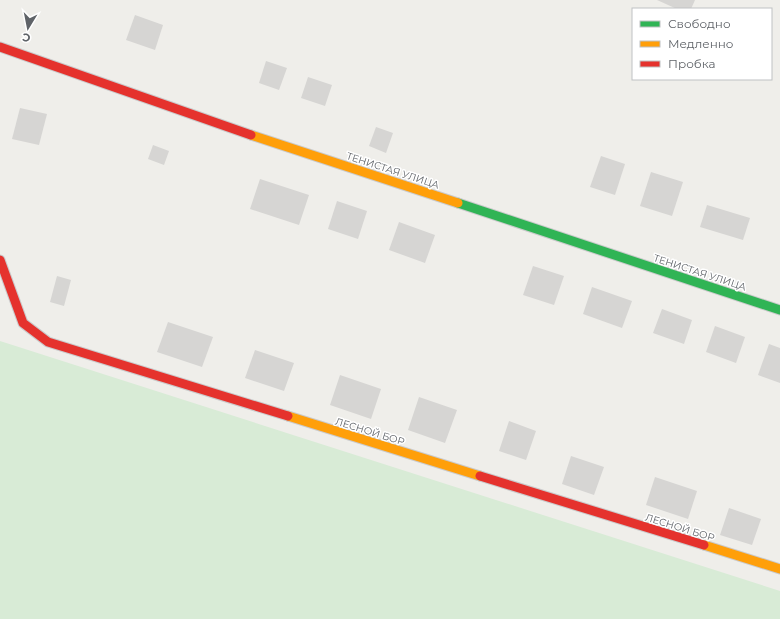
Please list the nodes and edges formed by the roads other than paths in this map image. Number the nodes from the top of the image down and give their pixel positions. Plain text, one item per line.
1 (0, 47) edge
2 (0, 260) edge
3 (780, 310) edge
4 (780, 569) edge

1 - 3 street, ТЕНИСТАЯ УЛИЦА
2 - 4 street, ЛЕСНОЙ БОР

